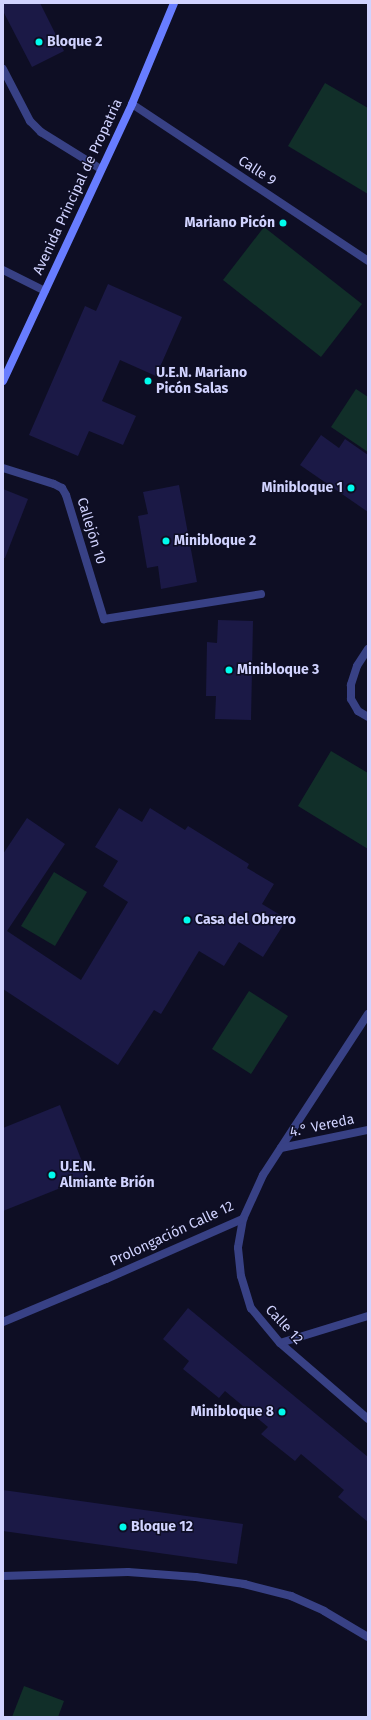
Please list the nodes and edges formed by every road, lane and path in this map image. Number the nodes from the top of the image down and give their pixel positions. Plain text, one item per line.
1 (174, 3) edge
2 (3, 69) edge
3 (132, 104) junction
4 (101, 169) junction
5 (368, 261) edge
6 (3, 270) edge
7 (45, 291) junction
8 (3, 381) edge
9 (3, 468) edge
10 (261, 594) dead end
11 (368, 649) edge
12 (368, 717) edge
13 (368, 1014) edge
14 (368, 1130) edge
15 (281, 1148) junction
16 (243, 1219) junction
17 (368, 1316) edge
18 (3, 1322) edge
19 (280, 1343) junction
20 (368, 1419) edge
21 (3, 1576) edge
22 (368, 1637) edge

1 - 3 main road, Avenida Principal de Propatria
2 - 4 street
3 - 4 main road, Avenida Principal de Propatria
3 - 5 street, Calle 9
4 - 7 main road, Avenida Principal de Propatria
6 - 7 street
7 - 8 main road, Avenida Principal de Propatria
9 - 10 street, Callejón 10
11 - 12 street
13 - 15 street, Prolongación Calle 12
14 - 15 street, 4.° Vereda
15 - 16 street, Prolongación Calle 12
16 - 18 street, Prolongación Calle 12
16 - 19 street, Calle 12
17 - 19 street
19 - 20 street, Calle 12
21 - 22 street

